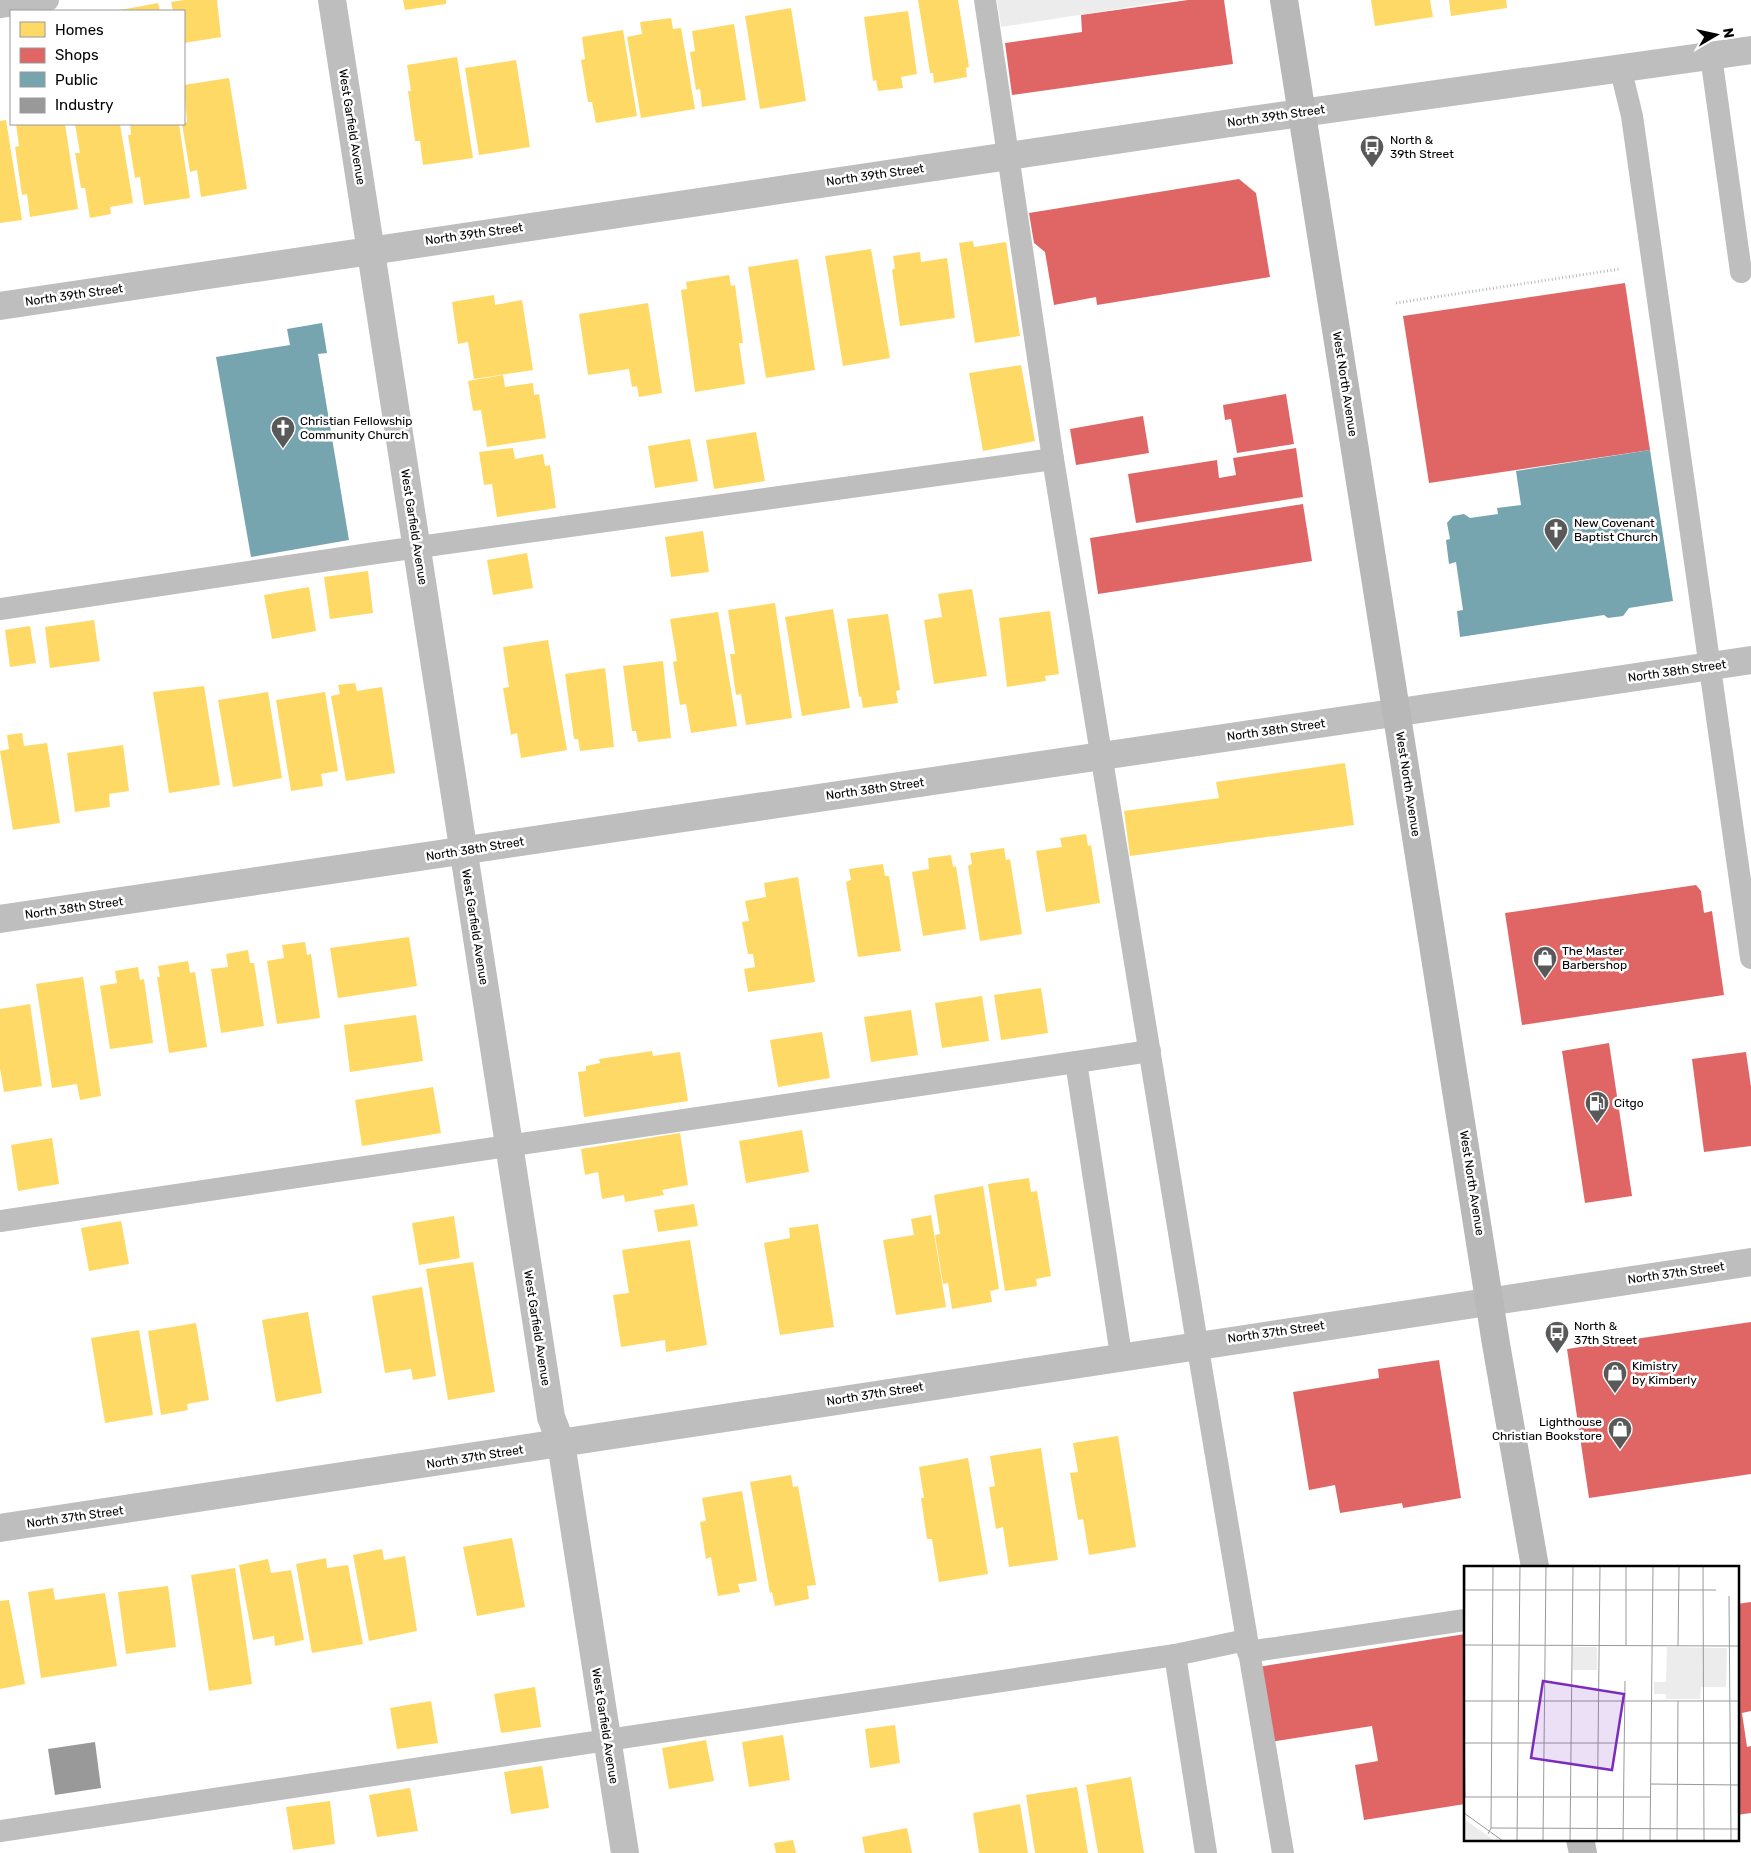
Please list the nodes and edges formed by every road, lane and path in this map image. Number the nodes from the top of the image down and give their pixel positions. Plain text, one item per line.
1 (48, 0) edge
2 (332, 0) edge
3 (985, 0) edge
4 (1284, 0) edge
5 (0, 7) edge
6 (1751, 50) edge
7 (1711, 56) junction
8 (1620, 68) junction
9 (1303, 112) junction
10 (1368, 140) dead end
11 (1374, 152) dead end
12 (1009, 156) junction
13 (370, 250) junction
14 (1626, 269) dead end
15 (1741, 272) dead end
16 (1396, 303) dead end
17 (0, 306) edge
18 (1053, 459) junction
19 (417, 548) junction
20 (0, 609) edge
21 (1751, 660) edge
22 (1709, 666) junction
23 (1396, 712) junction
24 (1101, 755) junction
25 (464, 851) junction
26 (0, 919) edge
27 (1751, 958) edge
28 (1150, 1052) junction
29 (1076, 1062) junction
30 (509, 1146) junction
31 (0, 1222) edge
32 (1751, 1262) edge
33 (1490, 1301) junction
34 (1197, 1343) junction
35 (1121, 1355) junction
36 (561, 1443) junction
37 (0, 1528) edge
38 (1535, 1566) edge
39 (1464, 1620) edge
40 (1247, 1646) junction
41 (1175, 1655) junction
42 (607, 1742) junction
43 (0, 1832) edge
44 (1580, 1840) edge
45 (625, 1853) edge
46 (1206, 1853) edge
47 (1283, 1853) edge
48 (1583, 1853) edge

1 - 5 lane
2 - 13 street, West Garfield Avenue
3 - 12 lane
4 - 9 main road, West North Avenue
6 - 7 street, North 39th Street
7 - 8 street, North 39th Street
7 - 15 lane
8 - 9 street, North 39th Street
8 - 22 lane
9 - 12 street, North 39th Street
9 - 23 main road, West North Avenue
10 - 11 path
12 - 13 street, North 39th Street
12 - 18 lane
13 - 17 street, North 39th Street
13 - 19 street, West Garfield Avenue
14 - 16 path
18 - 19 lane
18 - 24 lane
19 - 20 lane
19 - 25 street, West Garfield Avenue
21 - 22 street, North 38th Street
22 - 23 street, North 38th Street
22 - 27 lane
23 - 24 street, North 38th Street
23 - 33 main road, West North Avenue
24 - 25 street, North 38th Street
24 - 28 lane
25 - 26 street, North 38th Street
25 - 30 street, West Garfield Avenue
28 - 29 lane
28 - 34 lane
29 - 30 lane
29 - 35 lane
30 - 31 lane
30 - 36 street, West Garfield Avenue
32 - 33 street, North 37th Street
33 - 34 street, North 37th Street
33 - 38 main road, West North Avenue
34 - 35 street, North 37th Street
34 - 40 lane
35 - 36 street, North 37th Street
36 - 37 street, North 37th Street
36 - 42 street, West Garfield Avenue
39 - 40 lane
40 - 41 lane
40 - 47 lane
41 - 42 lane
41 - 46 lane
42 - 43 lane
42 - 45 street, West Garfield Avenue
44 - 48 main road

